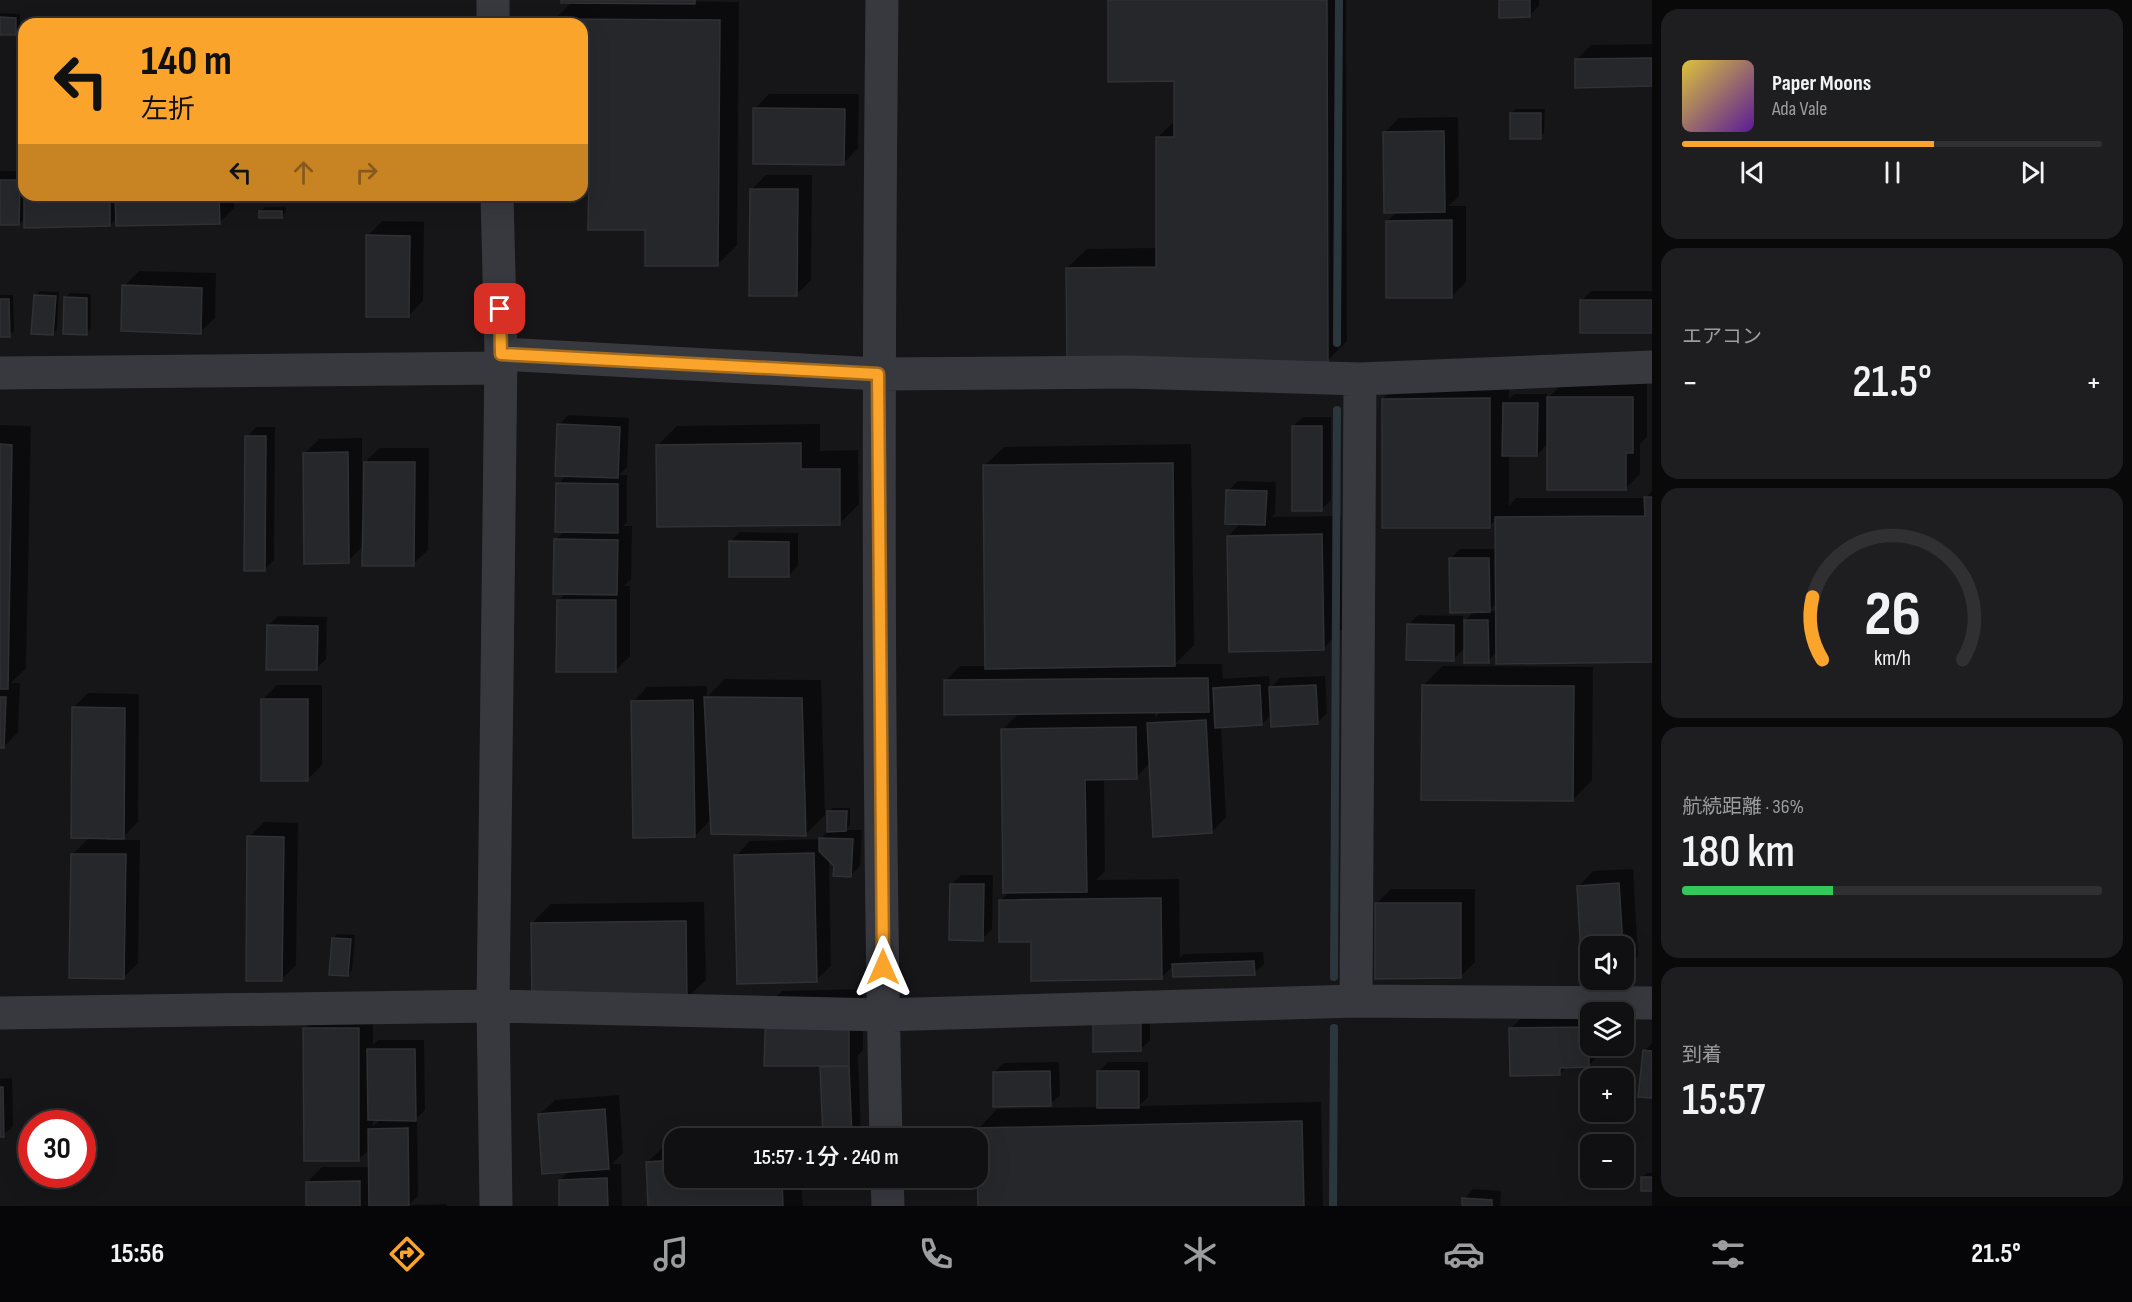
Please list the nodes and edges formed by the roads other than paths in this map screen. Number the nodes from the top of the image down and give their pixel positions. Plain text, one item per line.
1 (493, 0) edge
2 (882, 0) edge
3 (493, 18) edge
4 (497, 201) edge
5 (500, 361) junction
6 (1652, 367) edge
7 (0, 373) edge
8 (878, 374) junction
9 (1360, 380) junction
10 (1356, 1001) junction
11 (1652, 1003) edge
12 (493, 1006) junction
13 (0, 1013) edge
14 (883, 1015) junction
15 (886, 1128) edge
16 (887, 1188) edge
17 (496, 1206) edge
18 (888, 1206) edge

1 - 3 street
2 - 8 street
4 - 5 street
5 - 7 street
5 - 8 street
5 - 12 street
6 - 9 street
8 - 9 street
8 - 14 street
9 - 10 street
10 - 11 street
10 - 14 street
12 - 13 street
12 - 14 street
12 - 17 street
14 - 15 street
16 - 18 street

